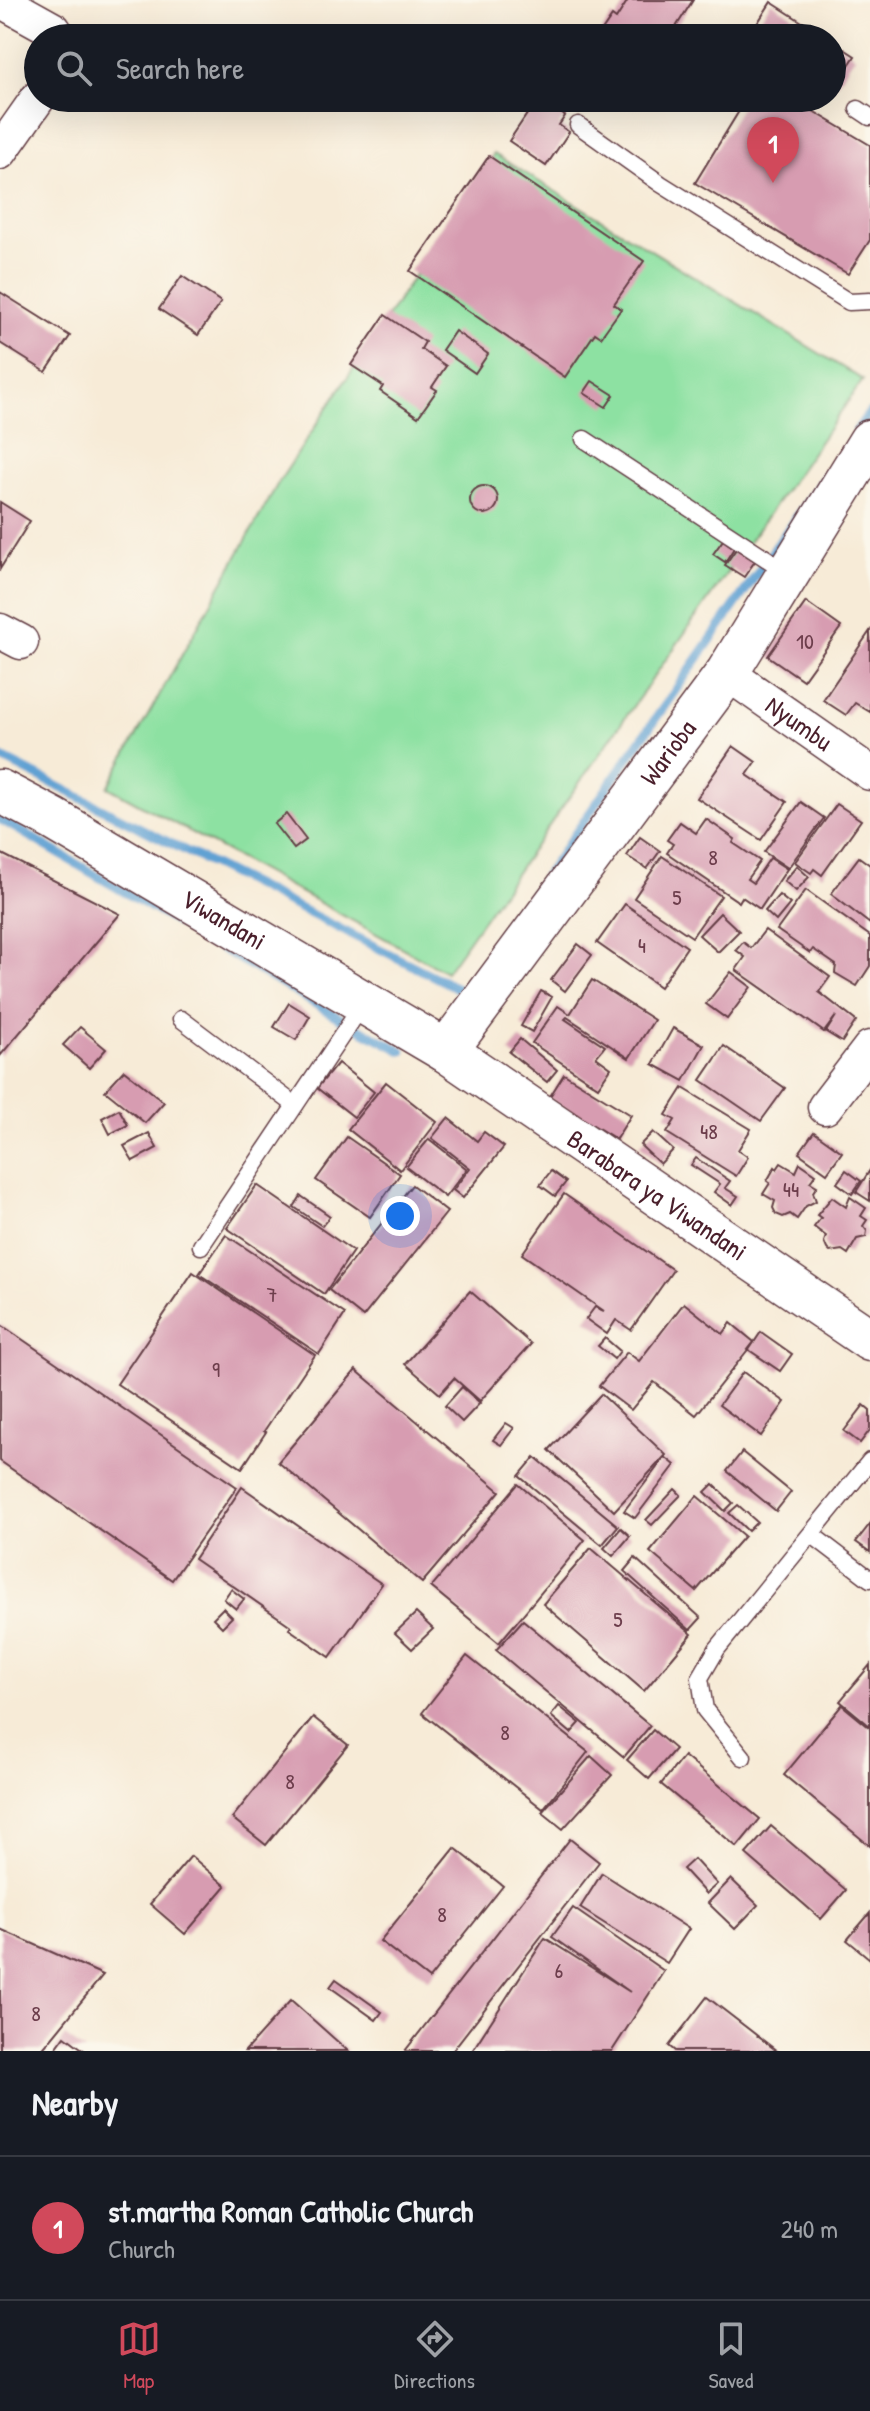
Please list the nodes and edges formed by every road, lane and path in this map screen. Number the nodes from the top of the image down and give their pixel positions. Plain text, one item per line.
1 (0, 0) edge
2 (43, 24) edge
3 (28, 112) edge
4 (578, 125) dead end
5 (0, 152) edge
6 (870, 301) edge
7 (584, 439) dead end
8 (870, 441) edge
9 (788, 573) junction
10 (727, 673) junction
11 (870, 773) edge
12 (0, 791) edge
13 (364, 1003) junction
14 (181, 1019) dead end
15 (870, 1048) edge
16 (446, 1051) junction
17 (295, 1105) junction
18 (825, 1107) dead end
19 (201, 1246) dead end
20 (870, 1340) edge
21 (870, 1461) edge
22 (811, 1534) junction
23 (870, 1579) edge
24 (743, 1757) dead end

1 - 2 street
3 - 5 street
4 - 6 lane
7 - 9 lane
8 - 9 street, Warioba
9 - 10 street, Warioba
10 - 11 street, Nyumbu
10 - 16 street, Warioba
12 - 13 street, Viwandani
13 - 16 street, Viwandani
13 - 17 lane
14 - 17 lane
15 - 18 street
16 - 20 street, Barabara ya Viwandani
17 - 19 lane
21 - 22 lane
22 - 23 lane
22 - 24 lane

